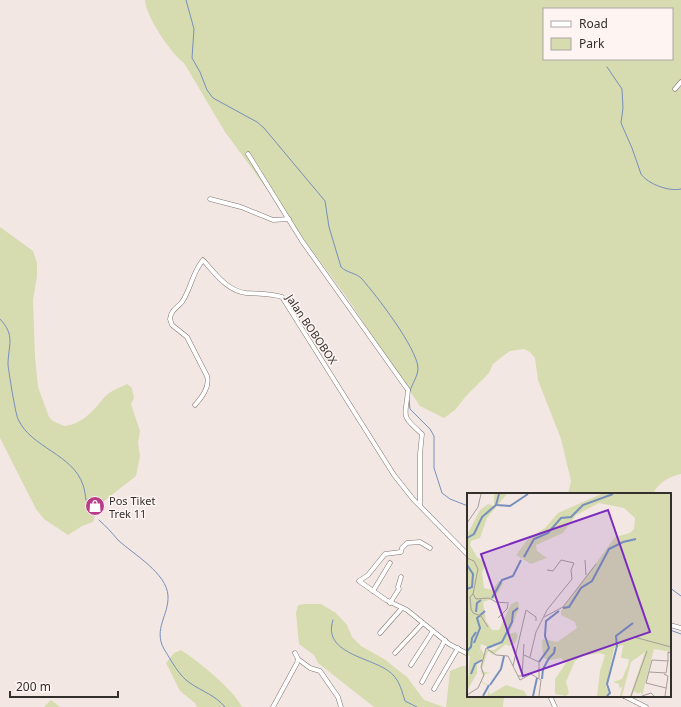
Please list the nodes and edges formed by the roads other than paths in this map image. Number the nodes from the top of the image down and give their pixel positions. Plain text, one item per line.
1 (681, 82) edge
2 (675, 89) dead end
3 (248, 154) dead end
4 (210, 199) dead end
5 (289, 219) junction
6 (195, 405) dead end
7 (420, 506) junction
8 (430, 548) dead end
9 (467, 554) edge
10 (390, 563) dead end
11 (401, 577) dead end
12 (373, 592) junction
13 (390, 603) junction
14 (402, 608) junction
15 (423, 623) junction
16 (671, 625) edge
17 (681, 628) edge
18 (433, 631) junction
19 (380, 633) dead end
20 (445, 640) junction
21 (456, 648) junction
22 (295, 653) dead end
23 (395, 653) dead end
24 (467, 654) edge
25 (298, 658) junction
26 (411, 664) dead end
27 (422, 682) dead end
28 (434, 689) dead end
29 (550, 697) edge
30 (626, 697) edge
31 (273, 707) edge
32 (341, 707) edge
33 (555, 707) edge
34 (646, 707) edge

1 - 2 street
3 - 5 street
4 - 5 street
5 - 7 street
6 - 7 street, Jalan BOBOBOX
7 - 9 street, Jalan BOBOBOX
8 - 12 street
10 - 12 street
11 - 13 street
12 - 13 street
13 - 14 street
14 - 15 street
14 - 19 street
15 - 18 street
15 - 23 street
16 - 17 street
18 - 20 street
18 - 26 street
20 - 21 street
20 - 27 street
21 - 24 street
21 - 28 street
22 - 25 street
25 - 31 street
25 - 32 street
29 - 33 street
30 - 34 street

